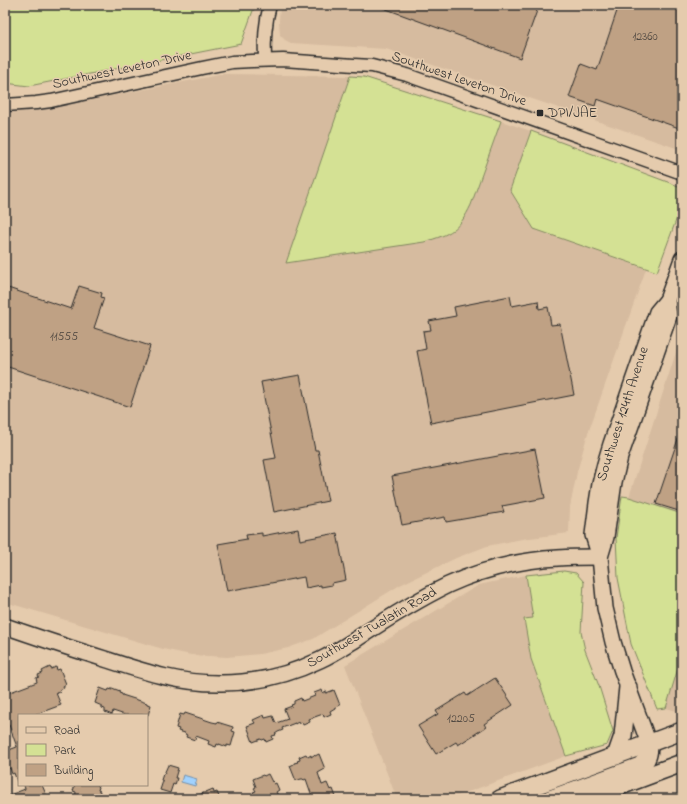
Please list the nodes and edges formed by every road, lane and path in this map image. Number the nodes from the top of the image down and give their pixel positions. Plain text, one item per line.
1 (270, 5) edge
2 (265, 60) junction
3 (5, 105) edge
4 (682, 173) edge
5 (682, 259) edge
6 (600, 557) junction
7 (5, 626) edge
8 (628, 687) junction
9 (682, 732) edge
10 (649, 744) junction
11 (616, 756) junction
12 (680, 764) edge
13 (500, 799) edge
14 (550, 799) edge
15 (585, 799) edge

1 - 2 street
2 - 3 street, Southwest Leveton Drive
2 - 4 street, Southwest Leveton Drive
5 - 6 main road, Southwest 124th Avenue
6 - 7 main road, Southwest Tualatin Road
6 - 8 main road, Southwest 124th Avenue
8 - 10 main road, Southwest 124th Avenue
8 - 11 highway
9 - 10 highway
10 - 11 highway
10 - 12 highway
10 - 14 highway
11 - 13 highway
12 - 15 highway

